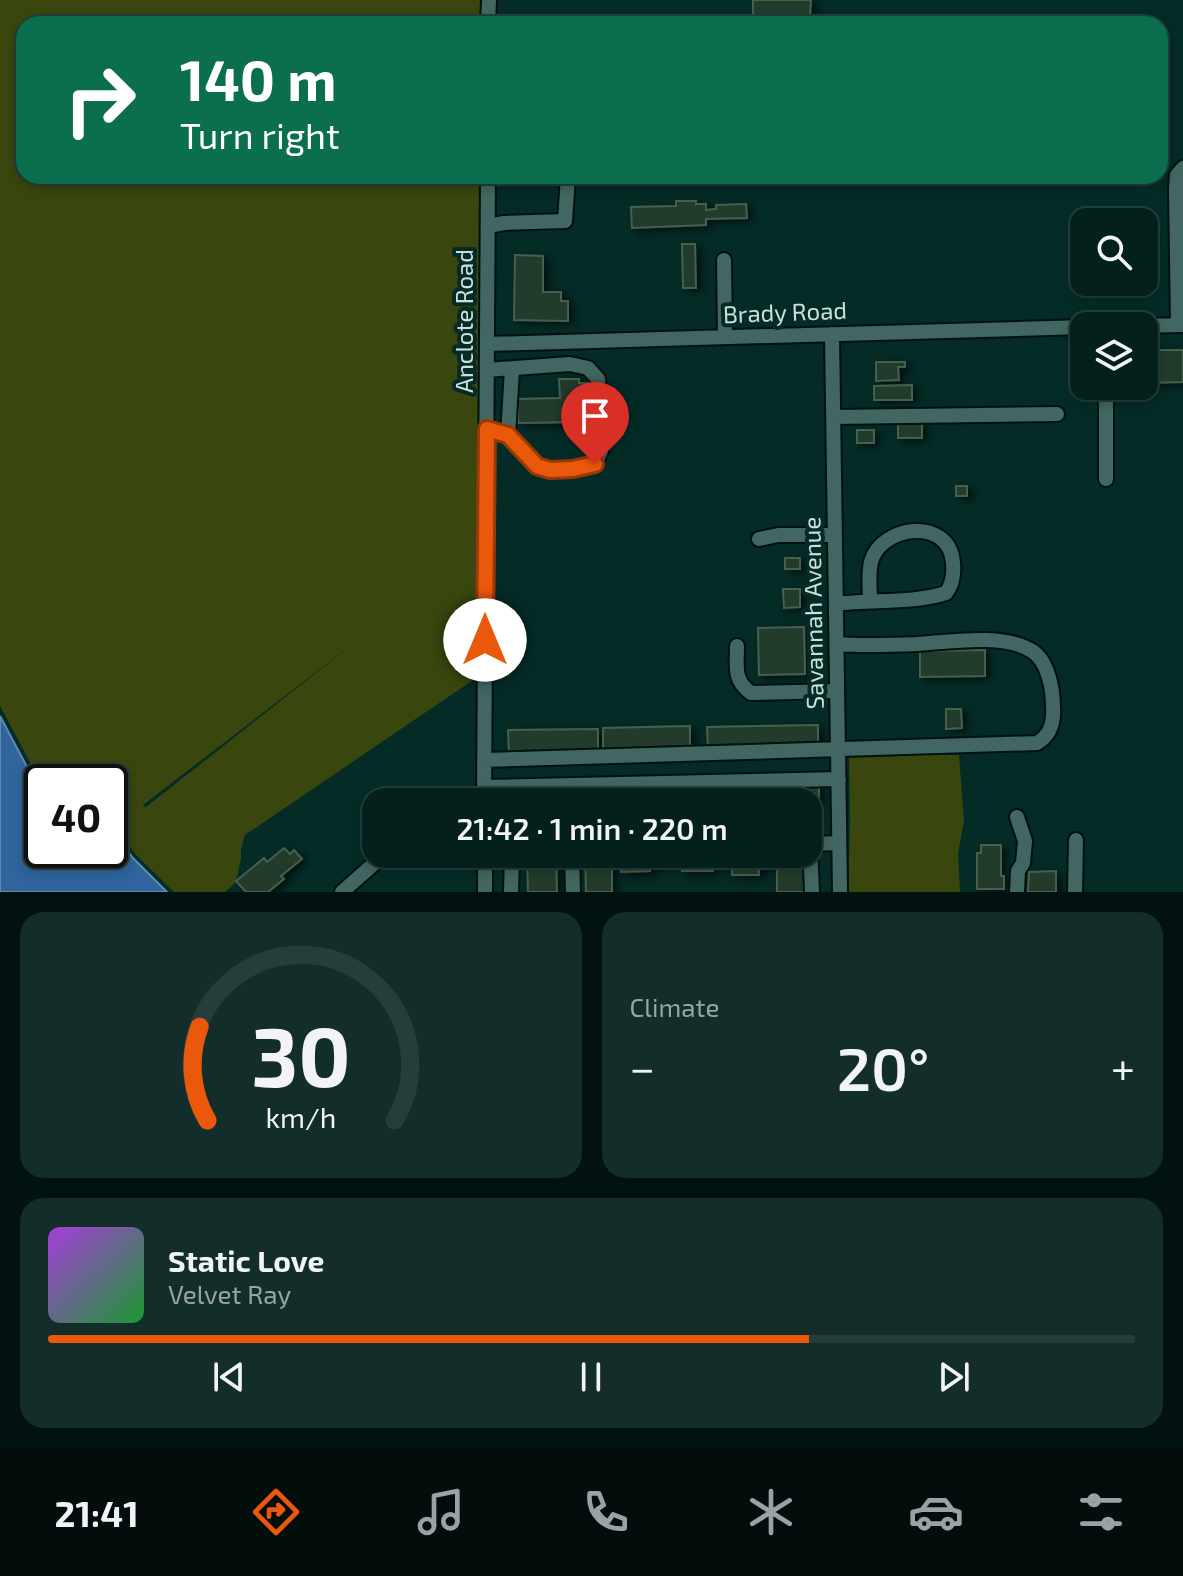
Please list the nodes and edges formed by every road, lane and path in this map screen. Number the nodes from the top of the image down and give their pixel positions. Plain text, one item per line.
1 (1183, 168) edge
2 (488, 184) edge
3 (567, 184) edge
4 (488, 226) junction
5 (724, 260) dead end
6 (1180, 280) edge
7 (1181, 325) edge
8 (1158, 326) edge
9 (1070, 327) edge
10 (832, 334) junction
11 (725, 337) junction
12 (569, 341) junction
13 (487, 344) junction
14 (570, 364) junction
15 (512, 369) junction
16 (487, 370) junction
17 (1106, 400) edge
18 (1057, 414) dead end
19 (833, 417) junction
20 (487, 429) junction
21 (508, 435) junction
22 (1106, 479) dead end
23 (835, 535) junction
24 (759, 539) dead end
25 (870, 600) junction
26 (836, 604) junction
27 (837, 644) junction
28 (737, 646) dead end
29 (837, 691) junction
30 (838, 750) junction
31 (484, 760) junction
32 (839, 779) junction
33 (484, 788) edge
34 (651, 788) edge
35 (1017, 817) dead end
36 (1076, 840) dead end
37 (839, 843) junction
38 (369, 868) edge
39 (485, 868) edge
40 (512, 868) edge
41 (572, 868) edge
42 (342, 892) edge
43 (485, 892) edge
44 (511, 892) edge
45 (573, 892) edge
46 (812, 892) edge
47 (840, 892) edge
48 (1017, 892) edge
49 (1075, 892) edge

1 - 6 street
2 - 4 street, Anclote Road
3 - 4 street
4 - 13 street, Anclote Road
5 - 11 street
6 - 7 street
7 - 8 street
9 - 10 street, Brady Road
10 - 11 street, Brady Road
10 - 19 street, Savannah Avenue
11 - 12 street, Brady Road
12 - 13 street, Brady Road
12 - 14 street
13 - 16 street, Anclote Road
14 - 15 street
14 - 21 street
15 - 16 street
15 - 21 street
16 - 20 street, Anclote Road
17 - 22 street
18 - 19 street
19 - 23 street, Savannah Avenue
20 - 21 street
20 - 31 street, Anclote Road
23 - 24 street
23 - 26 street, Savannah Avenue
25 - 25 street
25 - 26 street
26 - 27 street, Savannah Avenue
27 - 29 street, Savannah Avenue
27 - 30 street
28 - 29 street
29 - 30 street, Savannah Avenue
30 - 31 street
30 - 32 street, Savannah Avenue
31 - 33 street, Anclote Road
32 - 34 street
32 - 37 street, Savannah Avenue
35 - 48 street
36 - 49 street
37 - 46 street
37 - 47 street, Savannah Avenue
38 - 42 street
39 - 43 street
40 - 44 street
41 - 45 street

